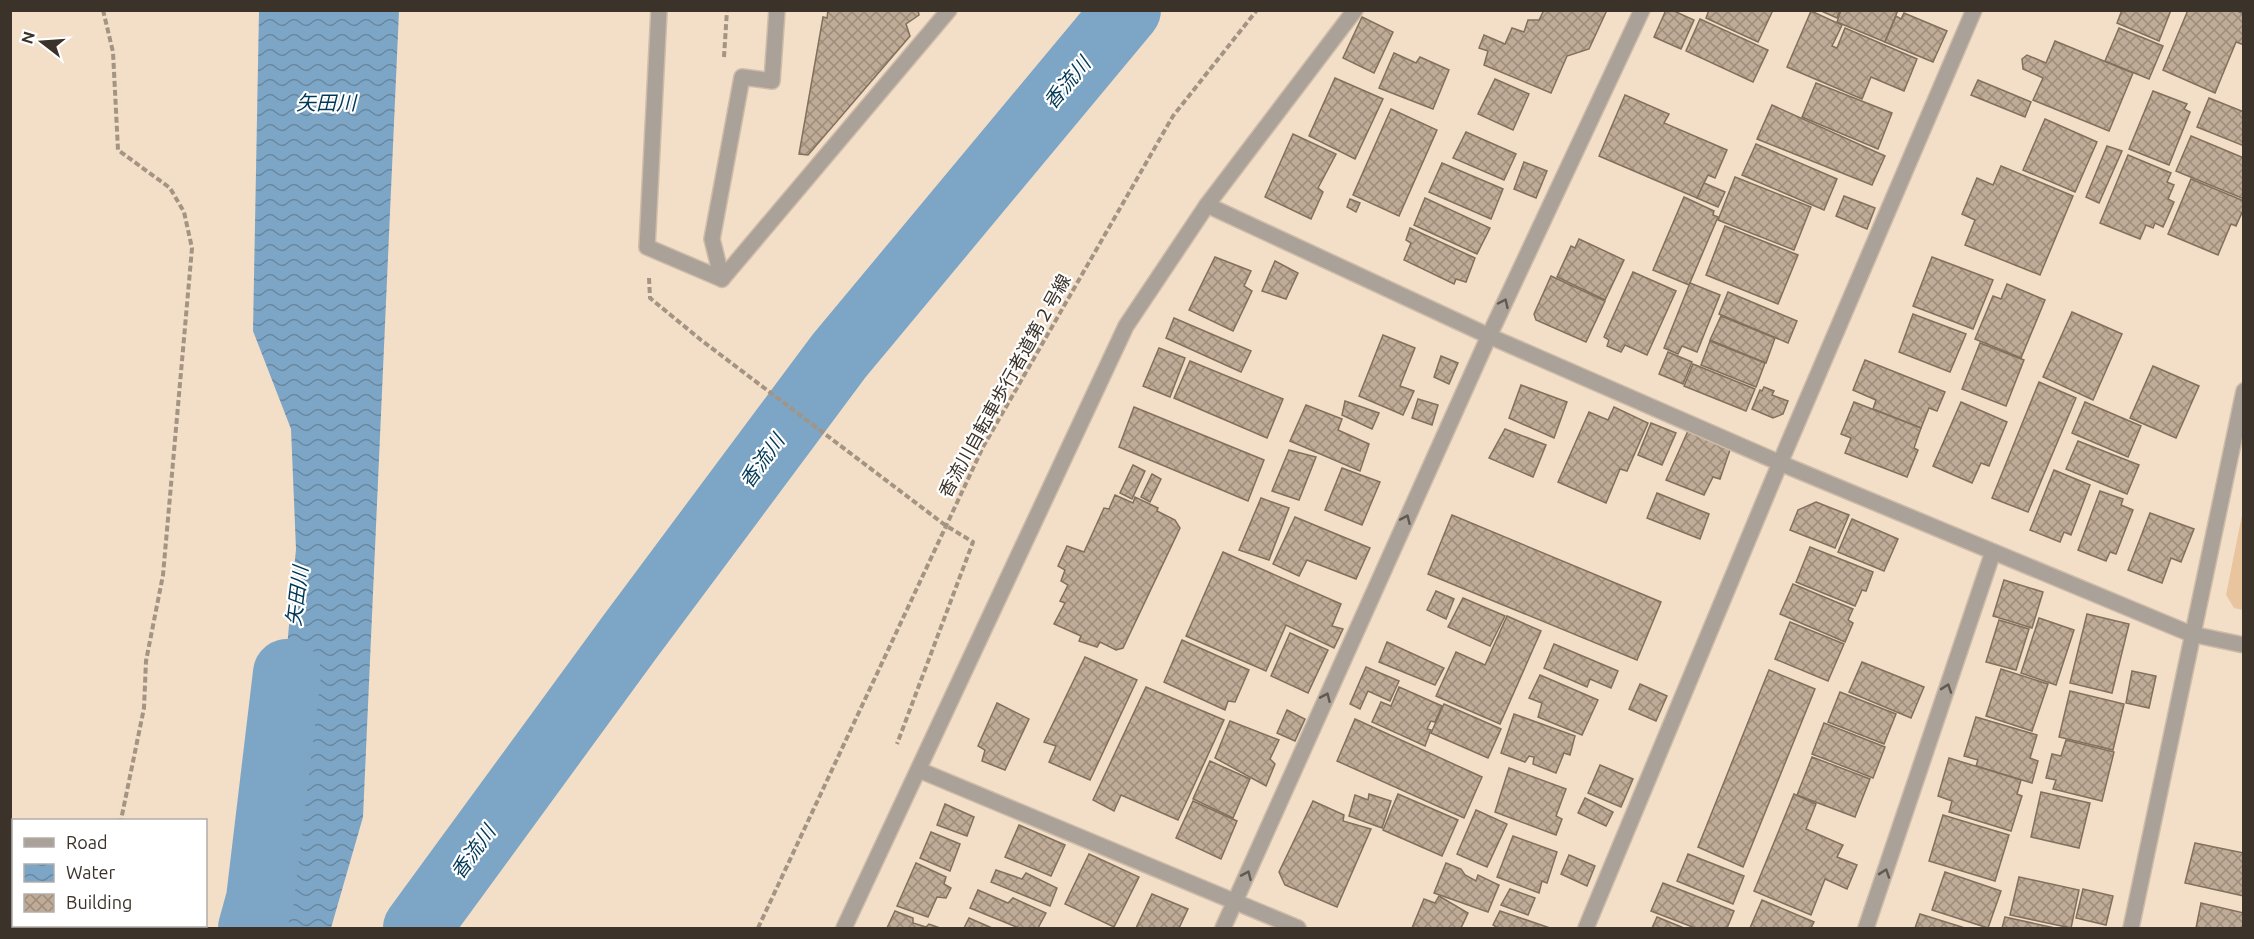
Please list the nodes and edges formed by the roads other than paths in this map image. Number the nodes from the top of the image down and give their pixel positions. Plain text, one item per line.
1 (659, 10) edge
2 (777, 10) edge
3 (949, 10) edge
4 (1355, 10) edge
5 (1642, 10) edge
6 (1974, 10) edge
7 (1207, 205) junction
8 (722, 279) junction
9 (1489, 336) junction
10 (2244, 391) edge
11 (1780, 463) junction
12 (1993, 552) junction
13 (2191, 634) junction
14 (2244, 645) edge
15 (919, 770) junction
16 (1234, 902) junction
17 (844, 928) edge
18 (1223, 928) edge
19 (1298, 928) edge
20 (1586, 928) edge
21 (1866, 928) edge
22 (2131, 928) edge

1 - 8 street
2 - 8 street
3 - 8 street
4 - 7 street
9 -> 5 street
6 - 11 street
7 - 9 street
7 - 15 street
9 - 11 street
16 -> 9 street
10 - 13 street
11 - 12 street
11 - 20 street
12 - 13 street
21 -> 12 street
13 - 14 street
13 - 22 street
15 - 16 street
15 - 17 street
16 - 18 street
16 - 19 street

